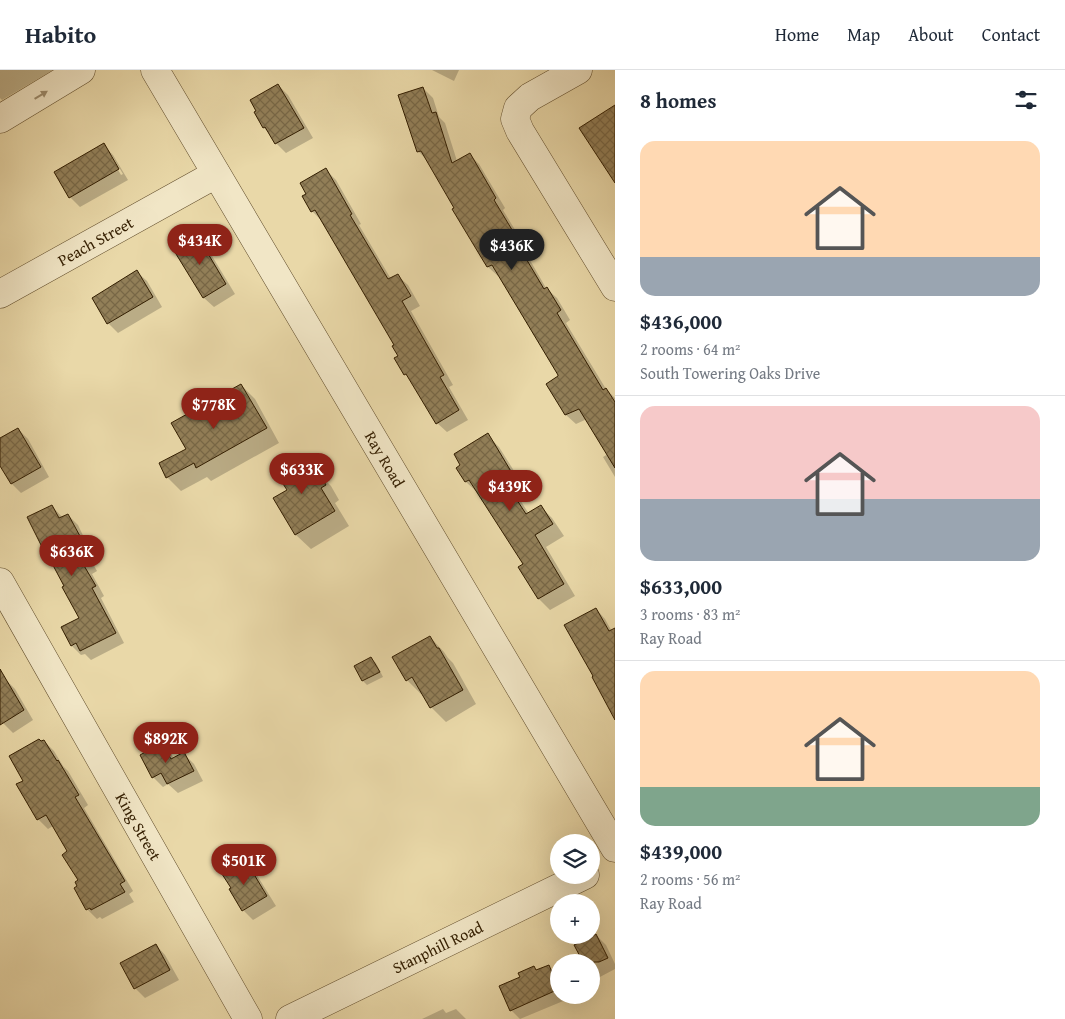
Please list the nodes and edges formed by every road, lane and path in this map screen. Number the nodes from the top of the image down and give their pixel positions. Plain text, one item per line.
1 (81, 70) edge
2 (155, 70) edge
3 (578, 70) edge
4 (0, 119) edge
5 (216, 174) junction
6 (615, 288) edge
7 (0, 294) edge
8 (0, 582) edge
9 (615, 848) edge
10 (615, 860) edge
11 (600, 868) edge
12 (567, 884) edge
13 (248, 1019) edge
14 (290, 1019) edge

4 -> 1 street
2 - 5 street, Ray Road
3 - 6 street
5 - 7 street, Peach Street
5 - 9 street, Ray Road
8 - 13 street, King Street
10 - 11 street
12 - 14 street, Stanphill Road

